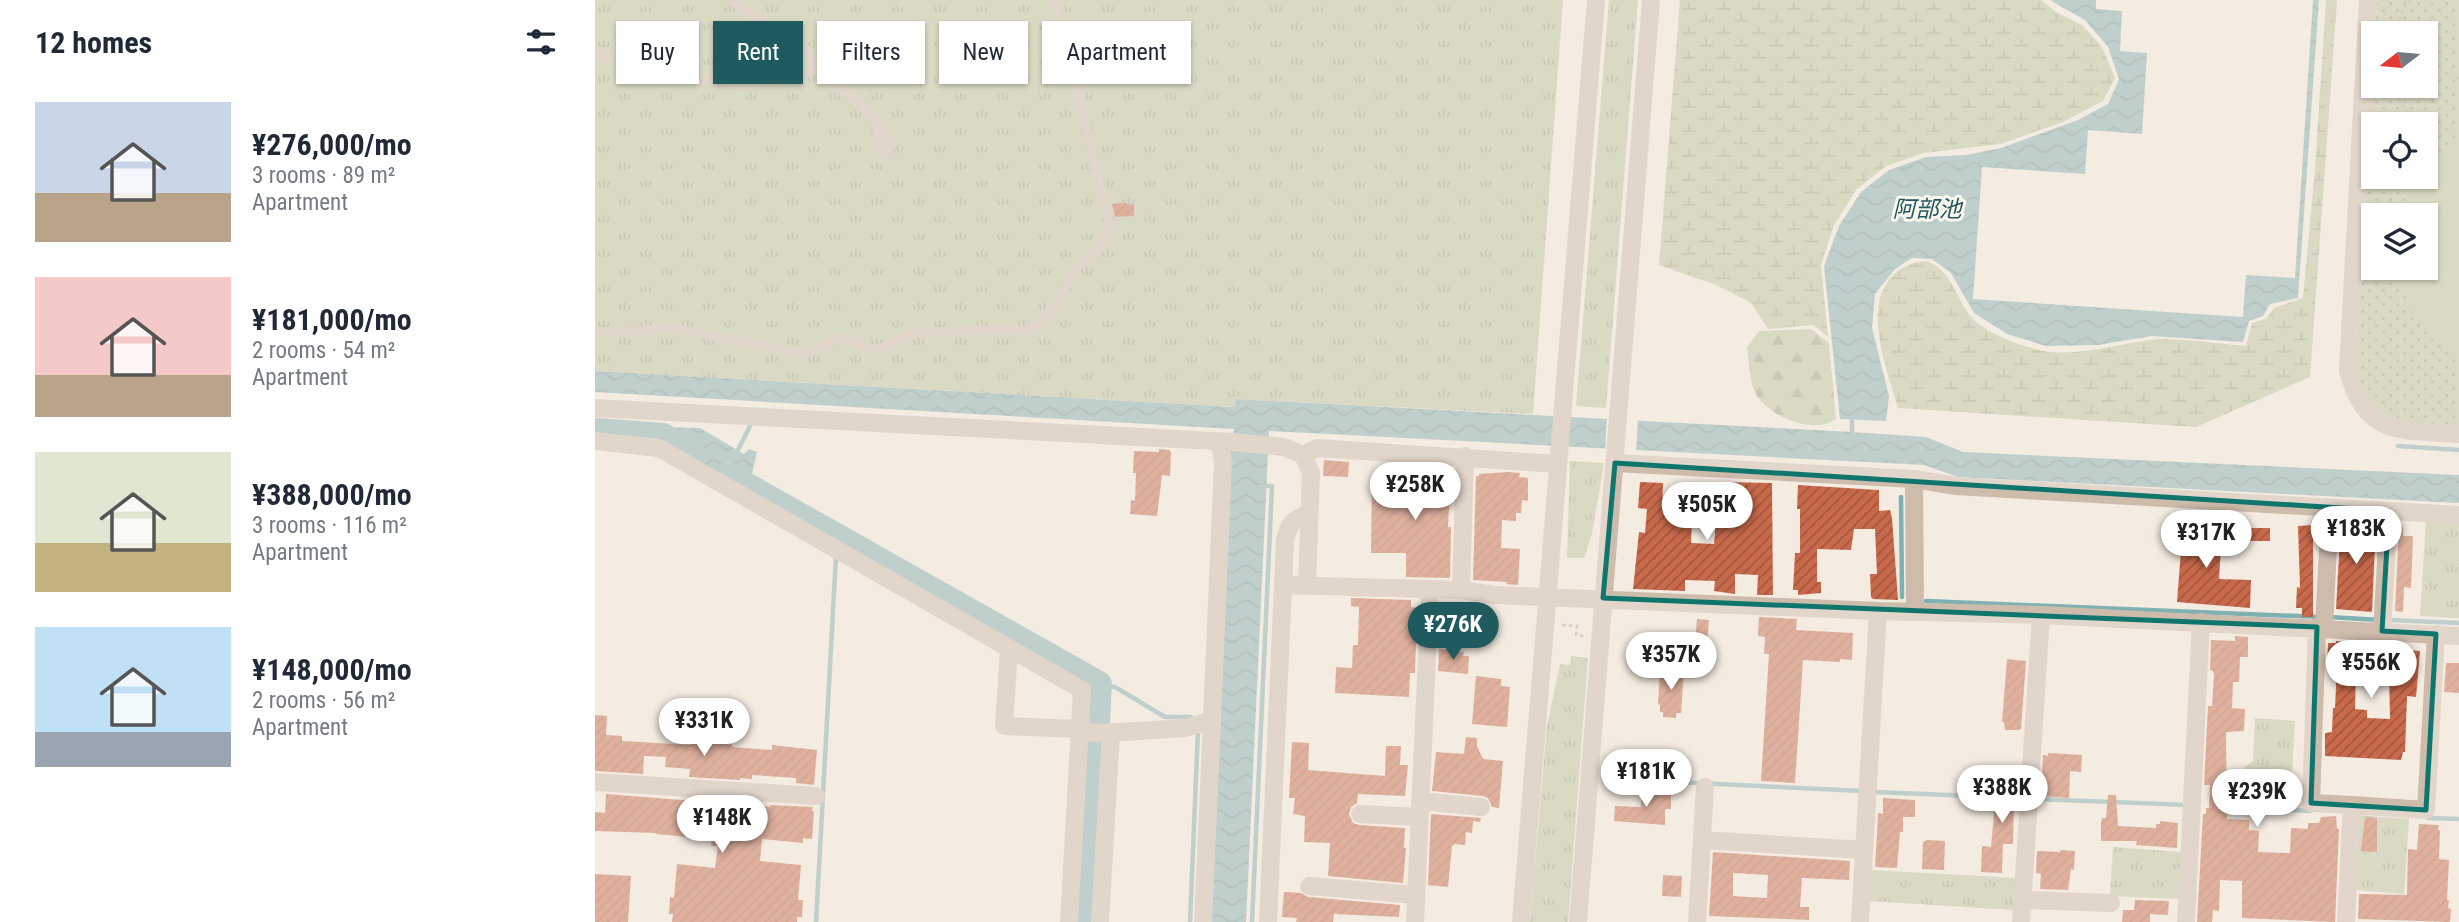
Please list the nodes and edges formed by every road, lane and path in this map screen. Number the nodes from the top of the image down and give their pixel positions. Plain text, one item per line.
1 (731, 0) edge
2 (1055, 0) edge
3 (1596, 0) edge
4 (1651, 0) edge
5 (2368, 0) edge
6 (2410, 0) edge
7 (2398, 21) edge
8 (595, 54) edge
9 (817, 65) edge
10 (817, 70) edge
11 (837, 84) edge
12 (872, 115) dead end
13 (595, 333) edge
14 (595, 408) edge
15 (2459, 433) edge
16 (595, 442) edge
17 (1226, 442) junction
18 (1303, 455) junction
19 (1465, 456) junction
20 (1558, 458) junction
21 (1615, 459) junction
22 (1914, 479) junction
23 (2330, 508) junction
24 (2389, 511) junction
25 (1309, 514) junction
26 (2459, 515) edge
27 (1307, 584) junction
28 (1283, 585) junction
29 (1430, 589) junction
30 (1461, 590) junction
31 (1548, 597) junction
32 (1603, 598) junction
33 (1878, 611) junction
34 (1915, 611) junction
35 (2041, 615) junction
36 (2201, 622) junction
37 (2323, 622) junction
38 (2383, 623) junction
39 (1562, 625) dead end
40 (2436, 634) junction
41 (1592, 636) dead end
42 (2459, 636) edge
43 (1009, 648) junction
44 (1201, 724) junction
45 (1081, 731) junction
46 (1108, 733) junction
47 (595, 782) edge
48 (1705, 787) dead end
49 (817, 796) dead end
50 (2352, 805) junction
51 (1481, 807) dead end
52 (1420, 809) junction
53 (1360, 814) dead end
54 (1702, 840) junction
55 (1864, 850) junction
56 (1309, 886) dead end
57 (1416, 895) junction
58 (2022, 900) junction
59 (2111, 903) dead end
60 (1069, 922) edge
61 (1100, 922) edge
62 (1203, 922) edge
63 (1268, 922) edge
64 (1415, 922) edge
65 (1521, 922) edge
66 (1578, 922) edge
67 (1697, 922) edge
68 (1860, 922) edge
69 (2021, 922) edge
70 (2186, 922) edge
71 (2346, 922) edge

1 - 9 lane
2 - 13 lane
3 - 20 street
4 - 21 street
5 - 15 street
6 - 7 path
8 - 10 lane
11 - 12 lane
14 - 17 street
16 - 43 street
17 - 18 street
17 - 44 street
18 - 19 street
18 - 25 street
19 - 20 street
19 - 30 street
20 - 31 street
21 - 22 street
21 - 32 street
22 - 23 street
22 - 34 street
23 - 24 street
23 - 37 street
24 - 26 street
24 - 38 street
25 - 27 street
25 - 28 street
27 - 28 street
27 - 29 street
28 - 63 street
29 - 30 street
29 - 52 street
30 - 31 street
31 - 32 street
31 - 65 street
32 - 33 street
32 - 66 street
33 - 34 street
33 - 55 street
34 - 35 street
35 - 36 street
35 - 58 street
36 - 37 street
36 - 70 street
37 - 38 street
37 - 50 street
38 - 40 street
39 - 41 path
40 - 42 street
40 - 50 street
43 - 45 street
43 - 45 street
44 - 46 street
44 - 62 street
45 - 46 street
45 - 60 street
46 - 61 street
47 - 49 street
48 - 54 street
50 - 71 street
51 - 52 street
52 - 53 street
52 - 57 street
54 - 55 street
54 - 67 street
55 - 68 street
56 - 57 street
57 - 64 street
58 - 59 street
58 - 69 street

